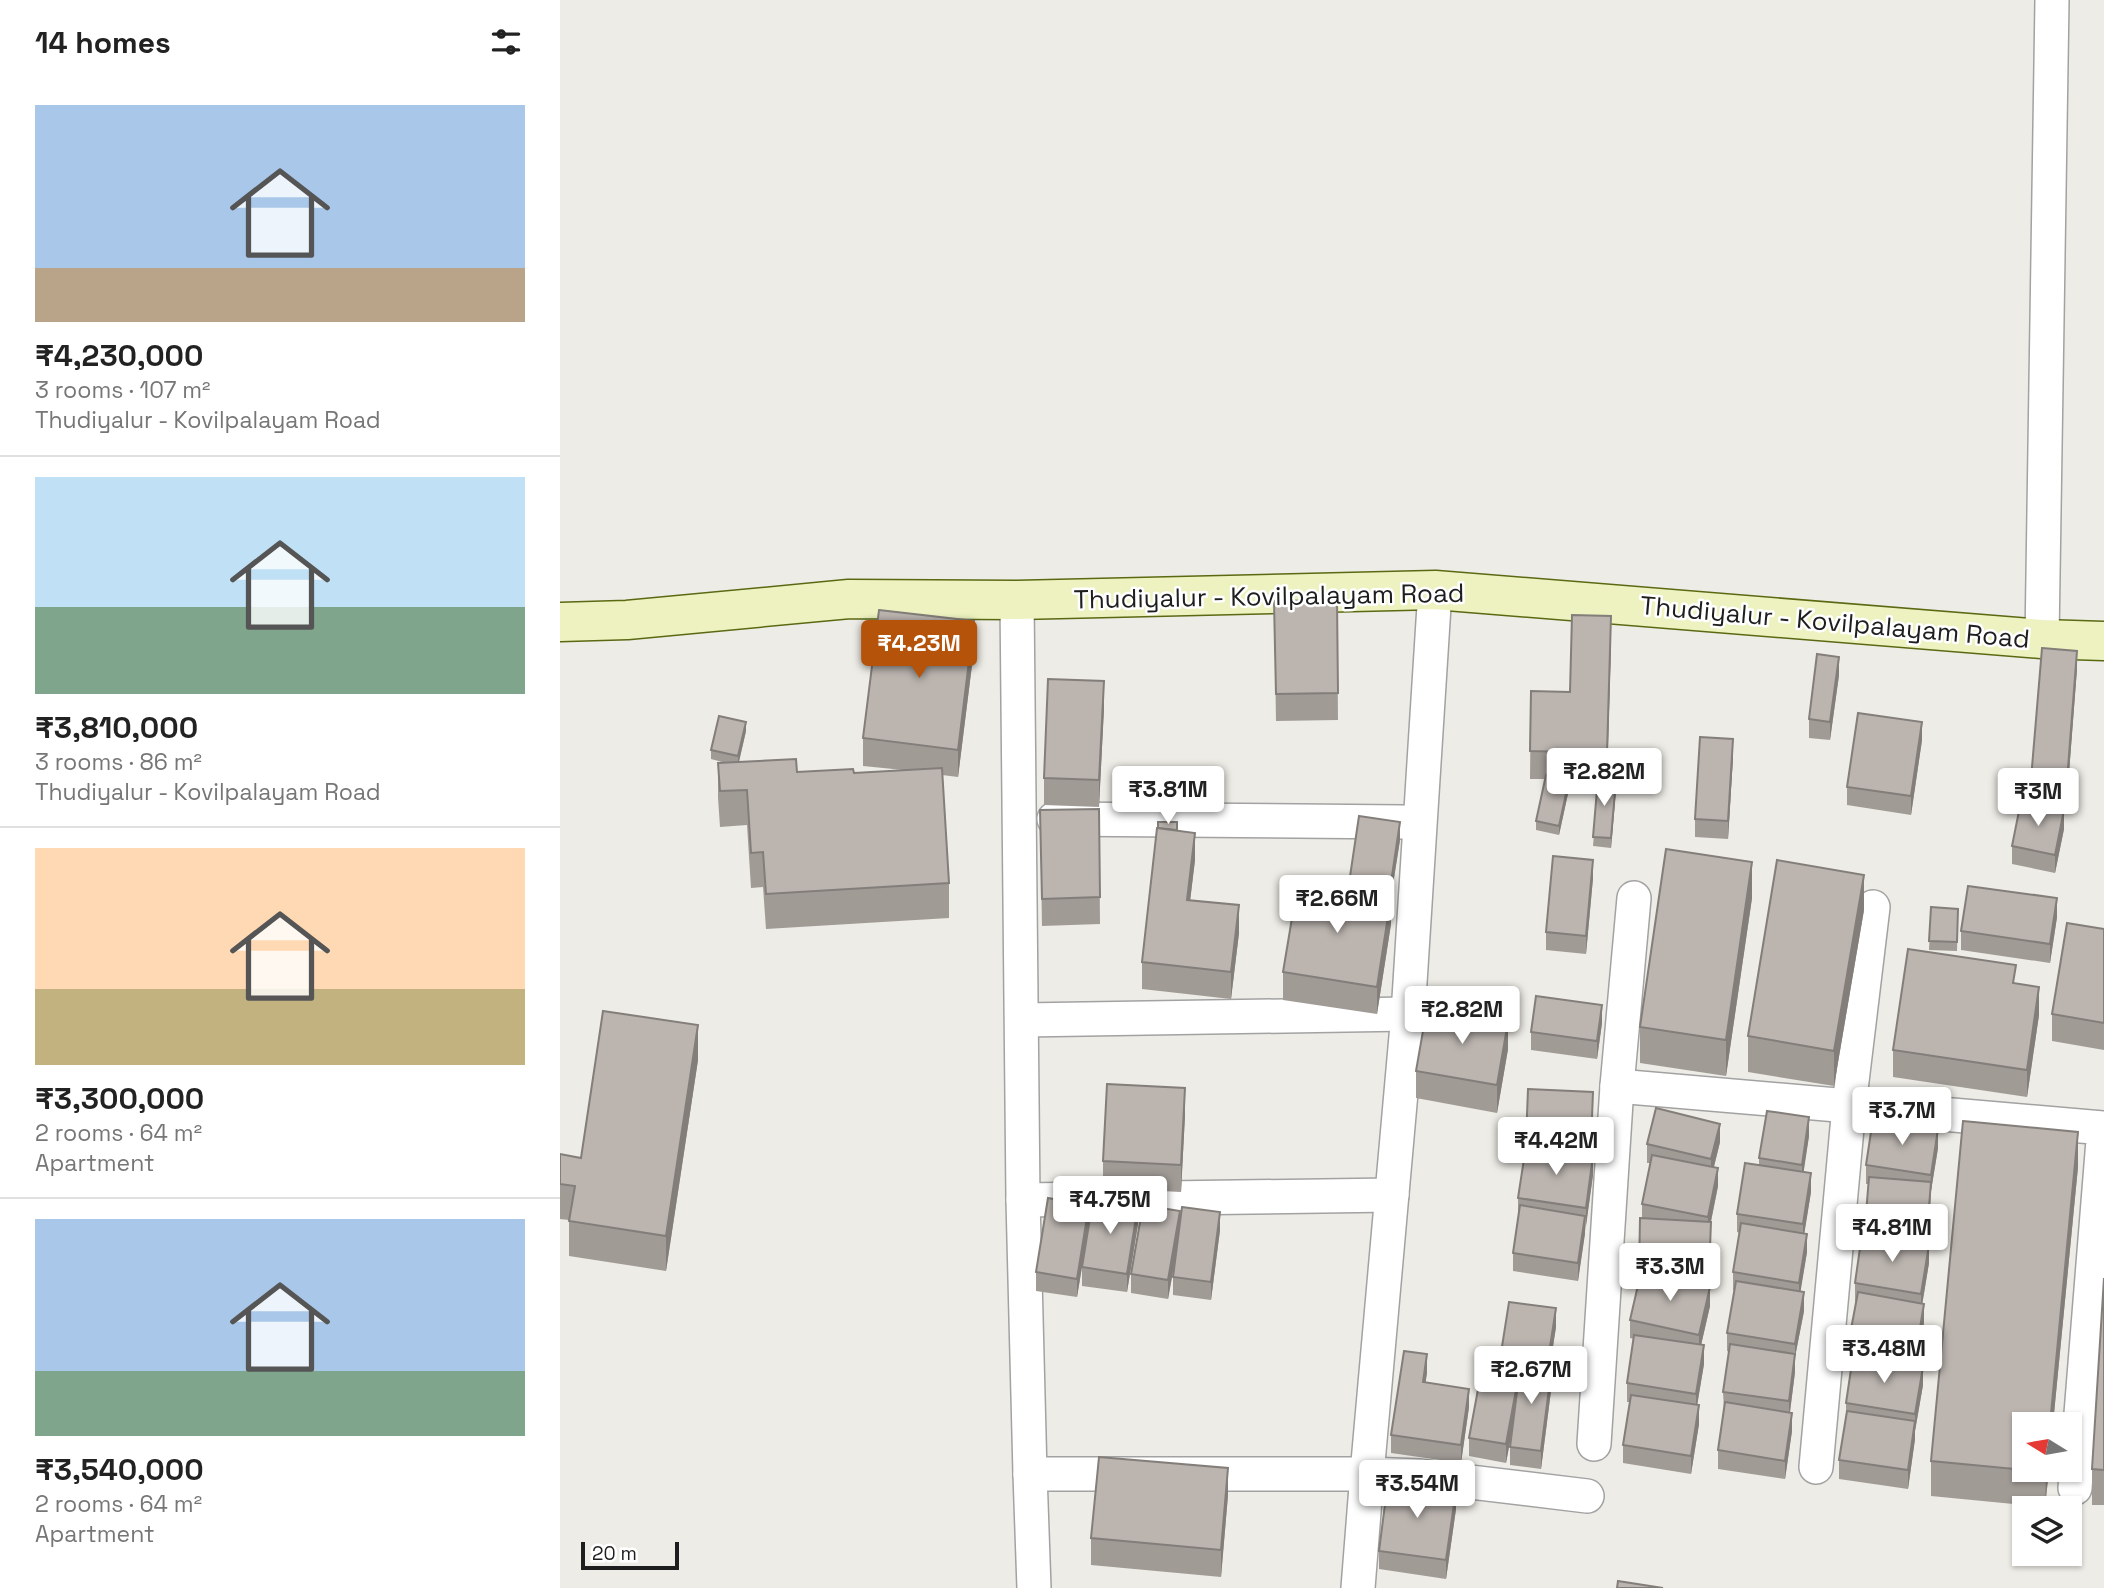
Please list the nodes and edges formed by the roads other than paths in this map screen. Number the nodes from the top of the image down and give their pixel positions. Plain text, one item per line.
1 (2052, 0) edge
2 (1436, 590) junction
3 (1017, 600) junction
4 (560, 622) edge
5 (2042, 639) junction
6 (2104, 641) edge
7 (1020, 819) junction
8 (1420, 822) junction
9 (1634, 898) dead end
10 (1873, 907) dead end
11 (1408, 1014) junction
12 (1023, 1020) junction
13 (1617, 1086) junction
14 (1849, 1106) junction
15 (1392, 1195) junction
16 (1024, 1200) junction
17 (2098, 1270) edge
18 (1594, 1444) dead end
19 (1815, 1467) dead end
20 (1030, 1474) junction
21 (1367, 1474) junction
22 (2075, 1488) dead end
23 (1587, 1496) dead end
24 (1034, 1588) edge
25 (1358, 1588) edge

1 - 5 street
2 - 3 main road, Thudiyalur - Kovilpalayam Road
2 - 5 main road, Thudiyalur - Kovilpalayam Road
2 - 8 street
3 - 4 main road, Thudiyalur - Kovilpalayam Road
3 - 7 street
5 - 6 main road, Thudiyalur - Kovilpalayam Road
7 - 8 street
7 - 12 street
8 - 11 street
9 - 13 street
10 - 14 street
11 - 12 street
11 - 15 street
12 - 16 street
13 - 14 street
13 - 18 street
14 - 17 street
14 - 19 street
15 - 16 street
15 - 21 street
16 - 20 street
17 - 22 street
20 - 21 street
20 - 24 street
21 - 23 street
21 - 25 street

